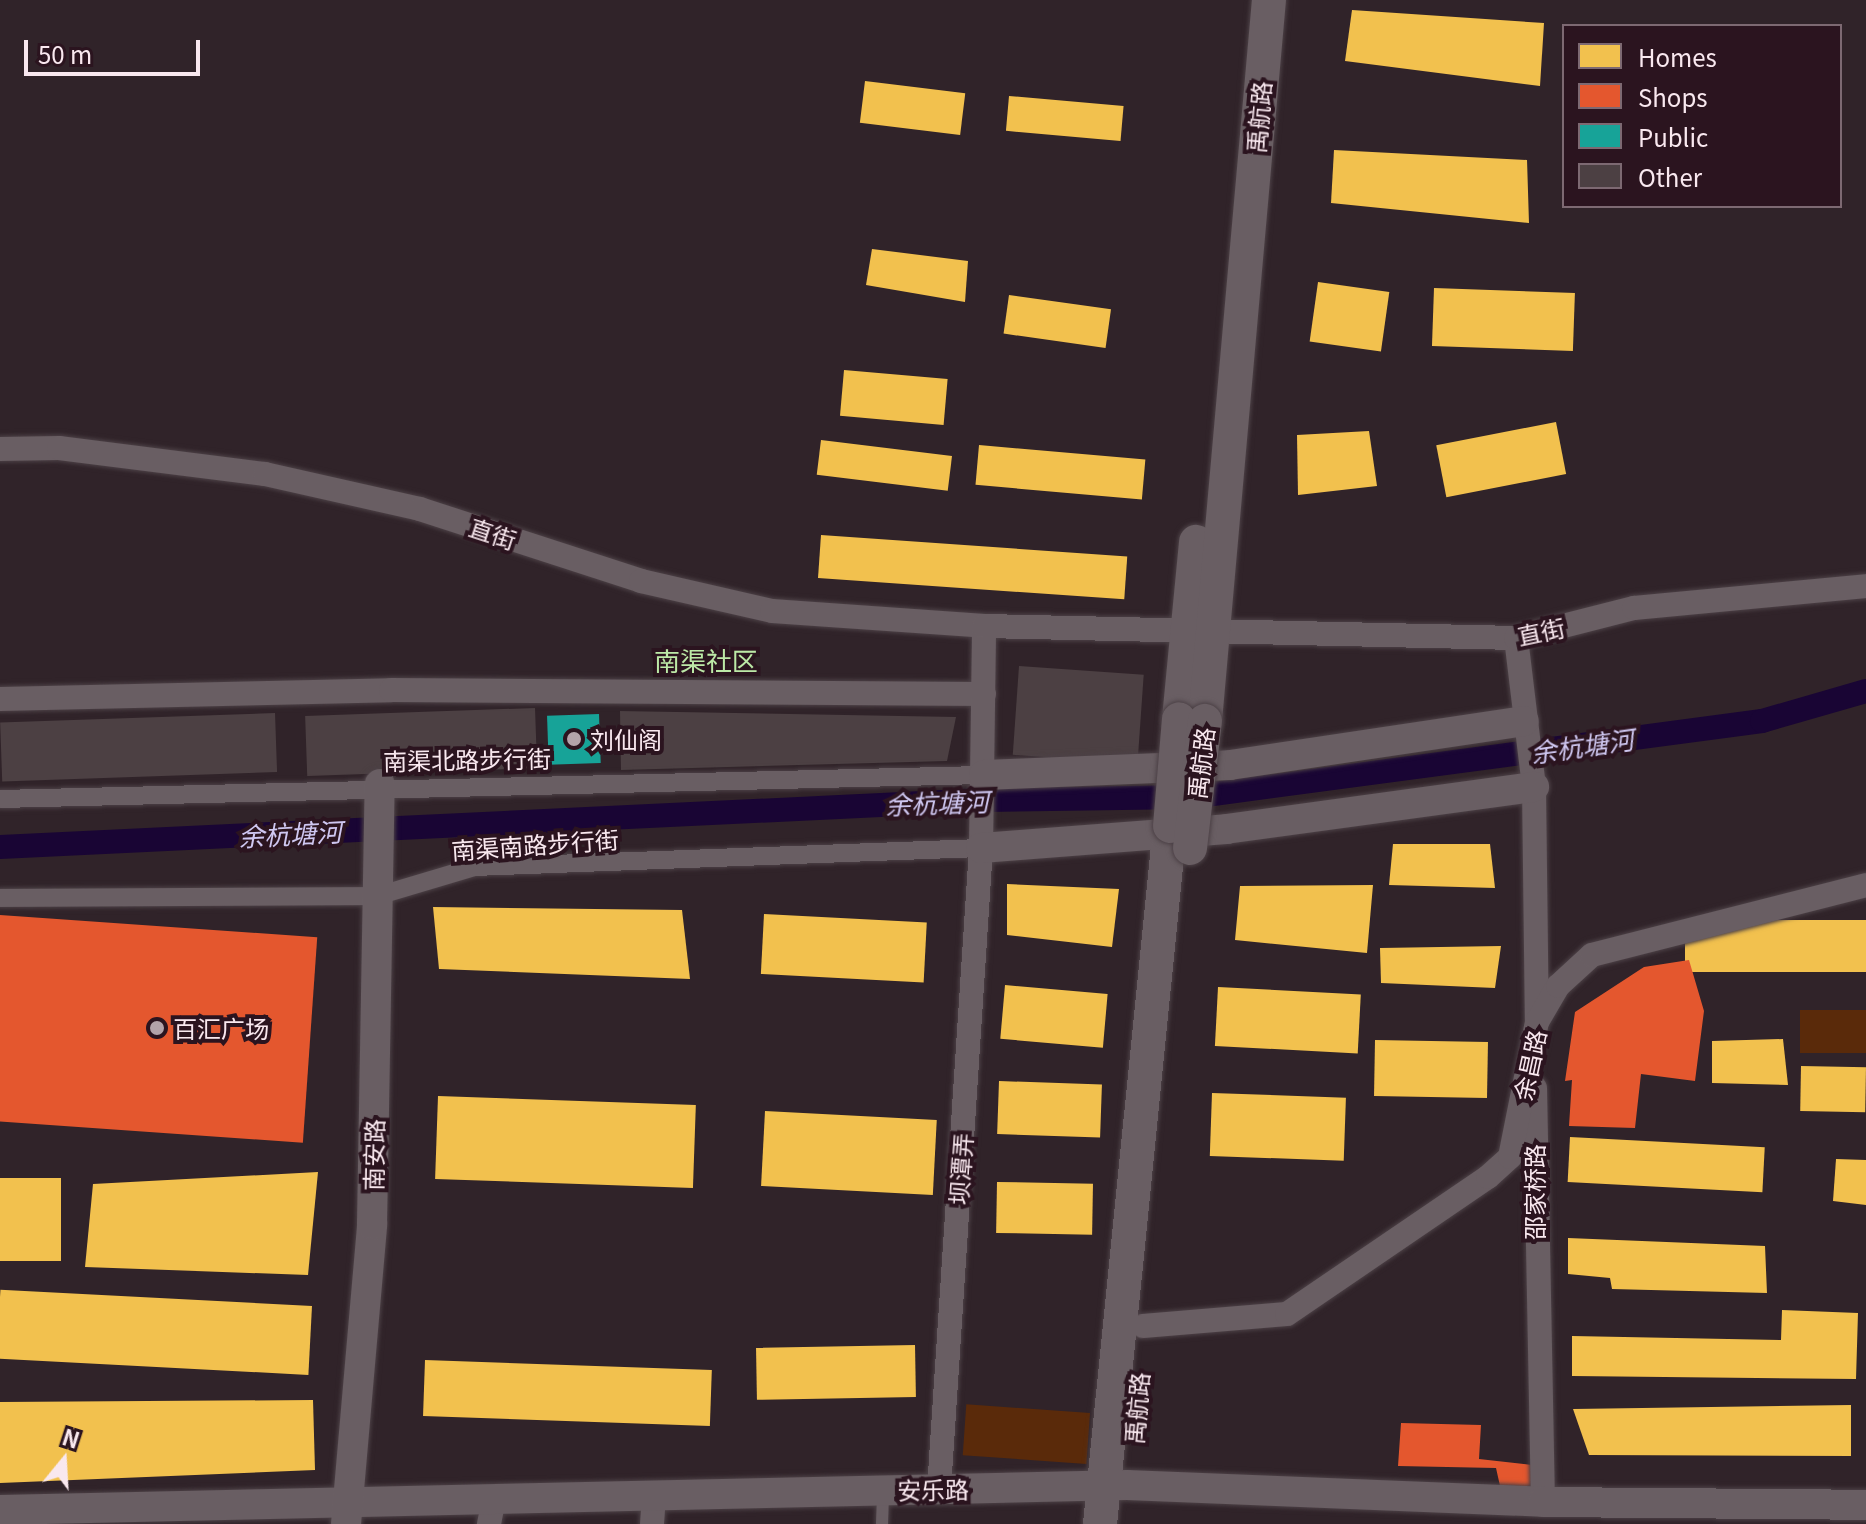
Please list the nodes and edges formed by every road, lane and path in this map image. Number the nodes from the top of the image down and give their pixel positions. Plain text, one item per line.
1 (1247, 0) edge
2 (1269, 0) edge
3 (0, 449) edge
4 (1206, 553) junction
5 (1866, 586) edge
6 (984, 626) junction
7 (1200, 632) junction
8 (1516, 638) junction
9 (984, 694) junction
10 (0, 699) edge
11 (1524, 721) junction
12 (983, 780) junction
13 (380, 784) junction
14 (1534, 787) junction
15 (0, 799) edge
16 (1179, 847) junction
17 (981, 848) junction
18 (1866, 885) edge
19 (377, 890) junction
20 (0, 898) edge
21 (1537, 1022) junction
22 (1143, 1326) junction
23 (1117, 1485) junction
24 (939, 1489) junction
25 (883, 1490) junction
26 (1543, 1502) junction
27 (1866, 1505) edge
28 (0, 1510) edge
29 (653, 1510) edge
30 (348, 1512) edge
31 (492, 1512) edge
32 (1728, 1515) edge
33 (882, 1524) edge
34 (1100, 1524) edge
35 (1119, 1524) edge

1 - 4 main road
2 - 4 main road, 禹航路
3 - 6 street, 直街
4 - 7 main road, 禹航路
5 - 8 street, 直街
6 - 7 street, 直街
6 - 9 street, 坝潭弄
7 - 8 street, 直街
7 - 16 main road, 禹航路, bridge
8 - 11 street, 邵家桥路
9 - 10 street
9 - 12 street, 坝潭弄
11 - 12 street
11 - 14 street, 邵家桥路
12 - 13 street, 南渠北路步行街
12 - 17 street, 坝潭弄
13 - 15 street, 南渠北路步行街
13 - 19 street, 南安路
14 - 17 street
14 - 21 street, 邵家桥路
16 - 22 main road, 禹航路
16 - 23 main road, 禹航路
17 - 19 street, 南渠南路步行街
17 - 24 street, 坝潭弄
18 - 21 street, 余昌路
19 - 20 street, 南渠南路步行街
19 - 30 street, 南安路
21 - 22 street, 余昌路
21 - 26 street, 邵家桥路
22 - 23 main road, 禹航路
23 - 24 street, 安乐路
23 - 26 street, 安乐路
23 - 34 main road, 禹航路
23 - 35 main road, 禹航路
24 - 25 street, 安乐路
25 - 29 street, 安乐路
25 - 33 lane
26 - 32 street, 安乐路
27 - 32 street, 安乐路
28 - 30 street, 安乐路
29 - 31 street, 安乐路
30 - 31 street, 安乐路

